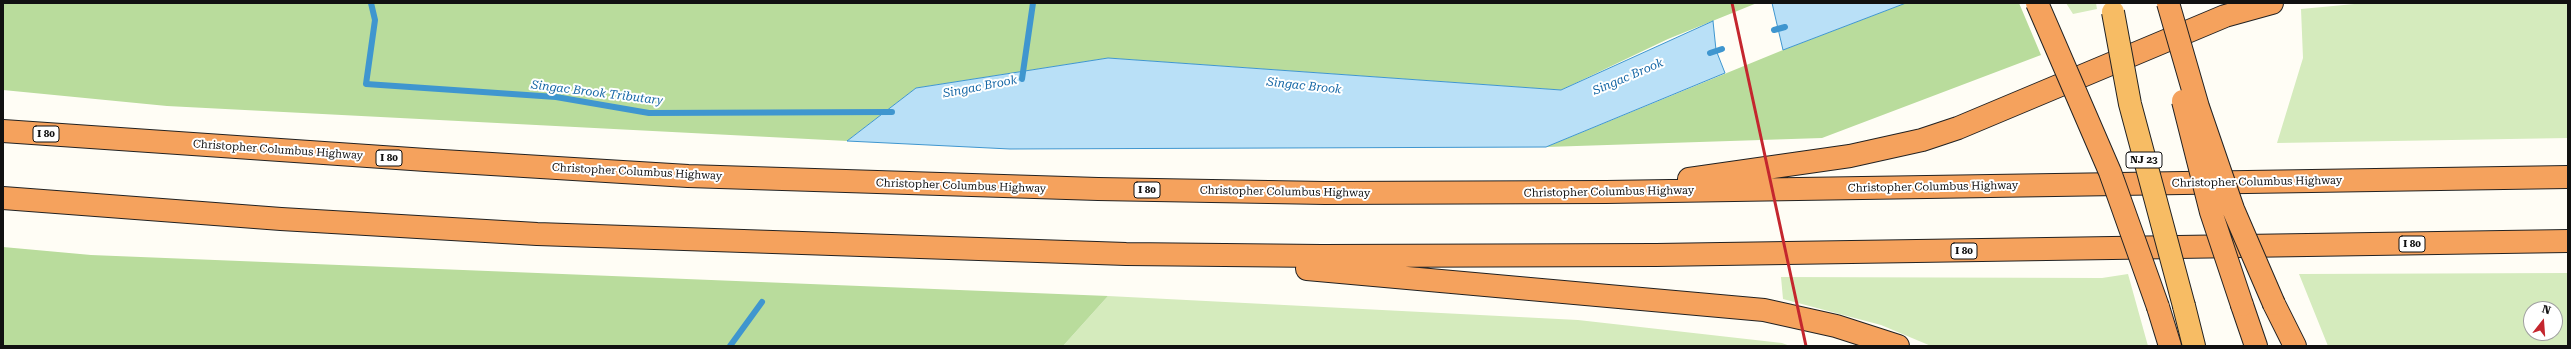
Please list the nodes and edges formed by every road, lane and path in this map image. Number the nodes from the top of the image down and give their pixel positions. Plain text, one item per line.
1 (2037, 3) edge
2 (2167, 3) edge
3 (2272, 3) edge
4 (2113, 8) edge
5 (3, 130) edge
6 (2568, 177) edge
7 (1606, 192) junction
8 (3, 198) edge
9 (2568, 241) edge
10 (1126, 254) junction
11 (1898, 346) edge
12 (2170, 346) edge
13 (2194, 346) edge
14 (2256, 346) edge
15 (2295, 346) edge

1 - 12 highway, bridge
2 - 14 highway, bridge
2 - 15 highway, bridge
3 - 7 highway
4 - 13 highway, NJ 23, bridge
5 - 7 highway, Christopher Columbus Highway / I 80
6 - 7 highway, Christopher Columbus Highway / I 80
8 - 10 highway, I 80
9 - 10 highway, I 80
10 - 11 highway

